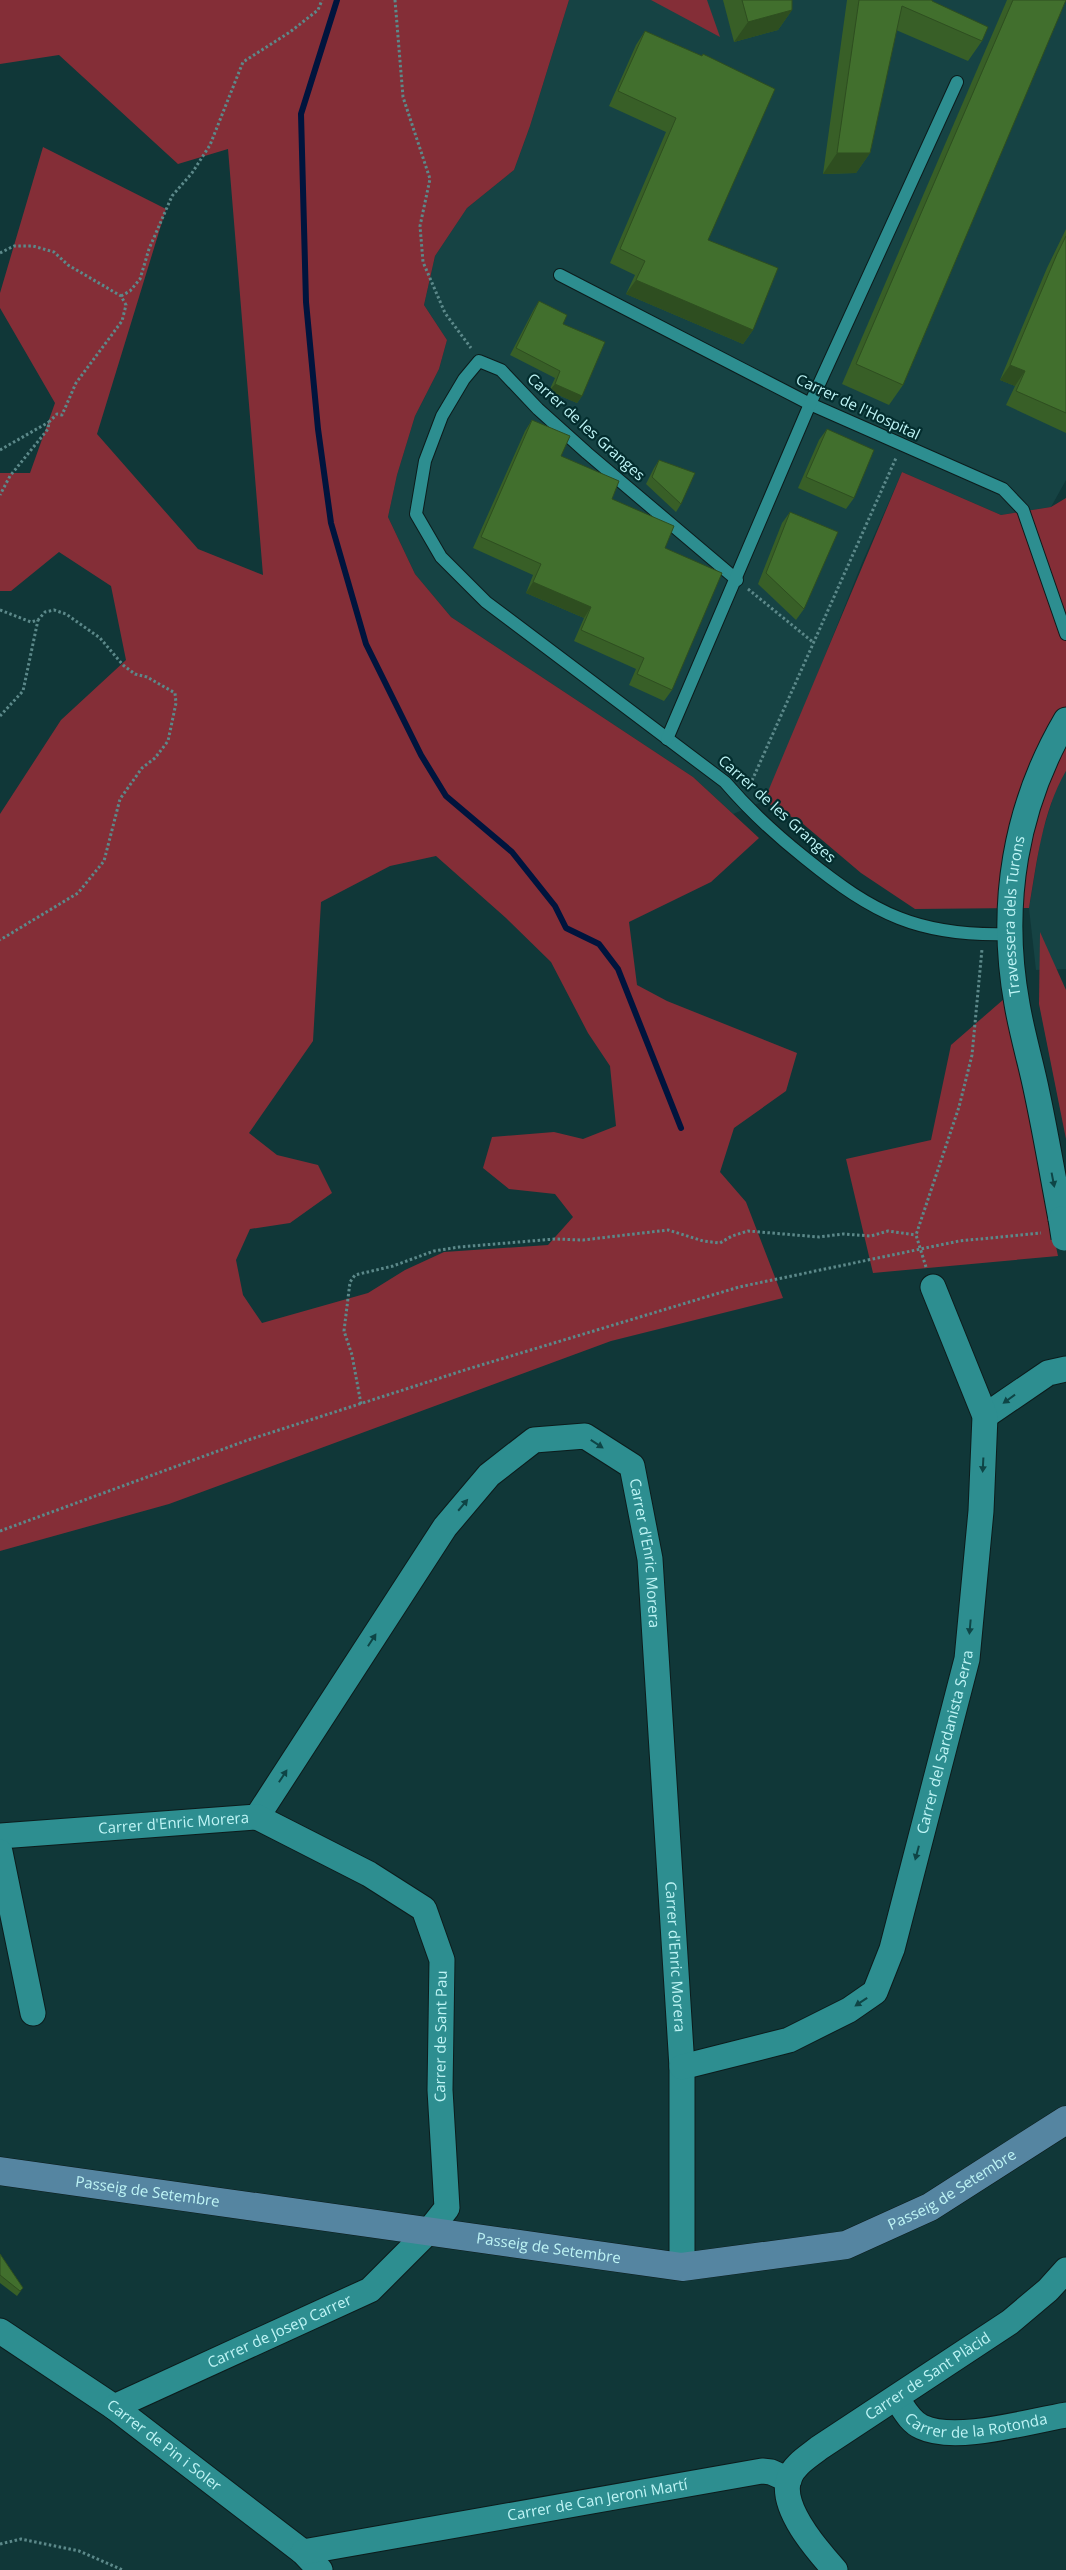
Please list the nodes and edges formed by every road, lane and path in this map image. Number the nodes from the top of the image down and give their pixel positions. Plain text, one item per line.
1 (322, 0) edge
2 (395, 0) edge
3 (957, 82) dead end
4 (0, 253) edge
5 (560, 274) dead end
6 (121, 296) junction
7 (479, 361) junction
8 (810, 404) junction
9 (49, 422) junction
10 (901, 446) junction
11 (0, 450) edge
12 (0, 495) edge
13 (737, 580) junction
14 (0, 610) edge
15 (38, 620) junction
16 (1066, 634) edge
17 (814, 643) junction
18 (0, 716) edge
19 (1066, 720) edge
20 (667, 739) junction
21 (742, 803) junction
22 (1001, 934) junction
23 (0, 940) edge
24 (916, 1235) junction
25 (1060, 1235) edge
26 (920, 1250) junction
27 (933, 1287) dead end
28 (1066, 1353) edge
29 (1055, 1372) edge
30 (361, 1404) junction
31 (985, 1416) junction
32 (0, 1531) edge
33 (257, 1817) junction
34 (0, 1836) edge
35 (0, 1852) edge
36 (33, 2013) dead end
37 (682, 2067) junction
38 (1066, 2120) edge
39 (0, 2171) edge
40 (428, 2232) junction
41 (682, 2267) junction
42 (1066, 2270) edge
43 (0, 2331) edge
44 (897, 2399) junction
45 (114, 2407) junction
46 (1066, 2415) edge
47 (789, 2480) junction
48 (0, 2544) edge
49 (302, 2552) junction
50 (123, 2570) edge
51 (320, 2570) edge
52 (834, 2570) edge

1 - 6 path
2 - 7 path
3 - 8 lane
4 - 6 path
5 - 8 lane, Carrer de l'Hospital
6 - 9 path
7 - 13 lane, Carrer de les Granges
7 - 20 lane, Carrer de les Granges
8 - 10 lane, Carrer de l'Hospital
8 - 13 lane
9 - 11 path
9 - 12 path
10 - 16 lane, Carrer de l'Hospital
10 - 17 path
13 - 17 path
13 - 20 lane
14 - 15 path
15 - 18 path
15 - 23 path
17 - 21 path
19 - 22 street, Travessera dels Turons
20 - 21 lane, Carrer de les Granges
21 - 22 lane, Carrer de les Granges
22 - 24 path
22 -> 25 street, Travessera dels Turons
24 - 26 path
24 - 30 path
25 - 26 path
26 - 30 path
27 - 31 street, Carrer del Sardanista Serra
28 - 29 street
29 -> 31 street
30 - 32 path
31 -> 37 street, Carrer del Sardanista Serra
33 - 34 street, Carrer d'Enric Morera
33 -> 37 street, Carrer d'Enric Morera
33 - 40 street, Carrer de Sant Pau
35 - 36 street
37 - 41 street, Carrer d'Enric Morera
38 - 41 street, Passeig de Setembre
39 - 40 street, Passeig de Setembre
40 - 41 street, Passeig de Setembre
40 - 45 street, Carrer de Josep Carrer
42 - 44 street, Carrer de Sant Plàcid
43 - 45 street, Carrer de Pin i Soler
44 - 46 street, Carrer de la Rotonda
44 - 47 street, Carrer de Sant Plàcid
45 - 49 street, Carrer de Pin i Soler
47 - 49 street, Carrer de Can Jeroni Martí
47 - 52 street
48 - 50 path
49 - 51 street, Carrer de Pin i Soler

